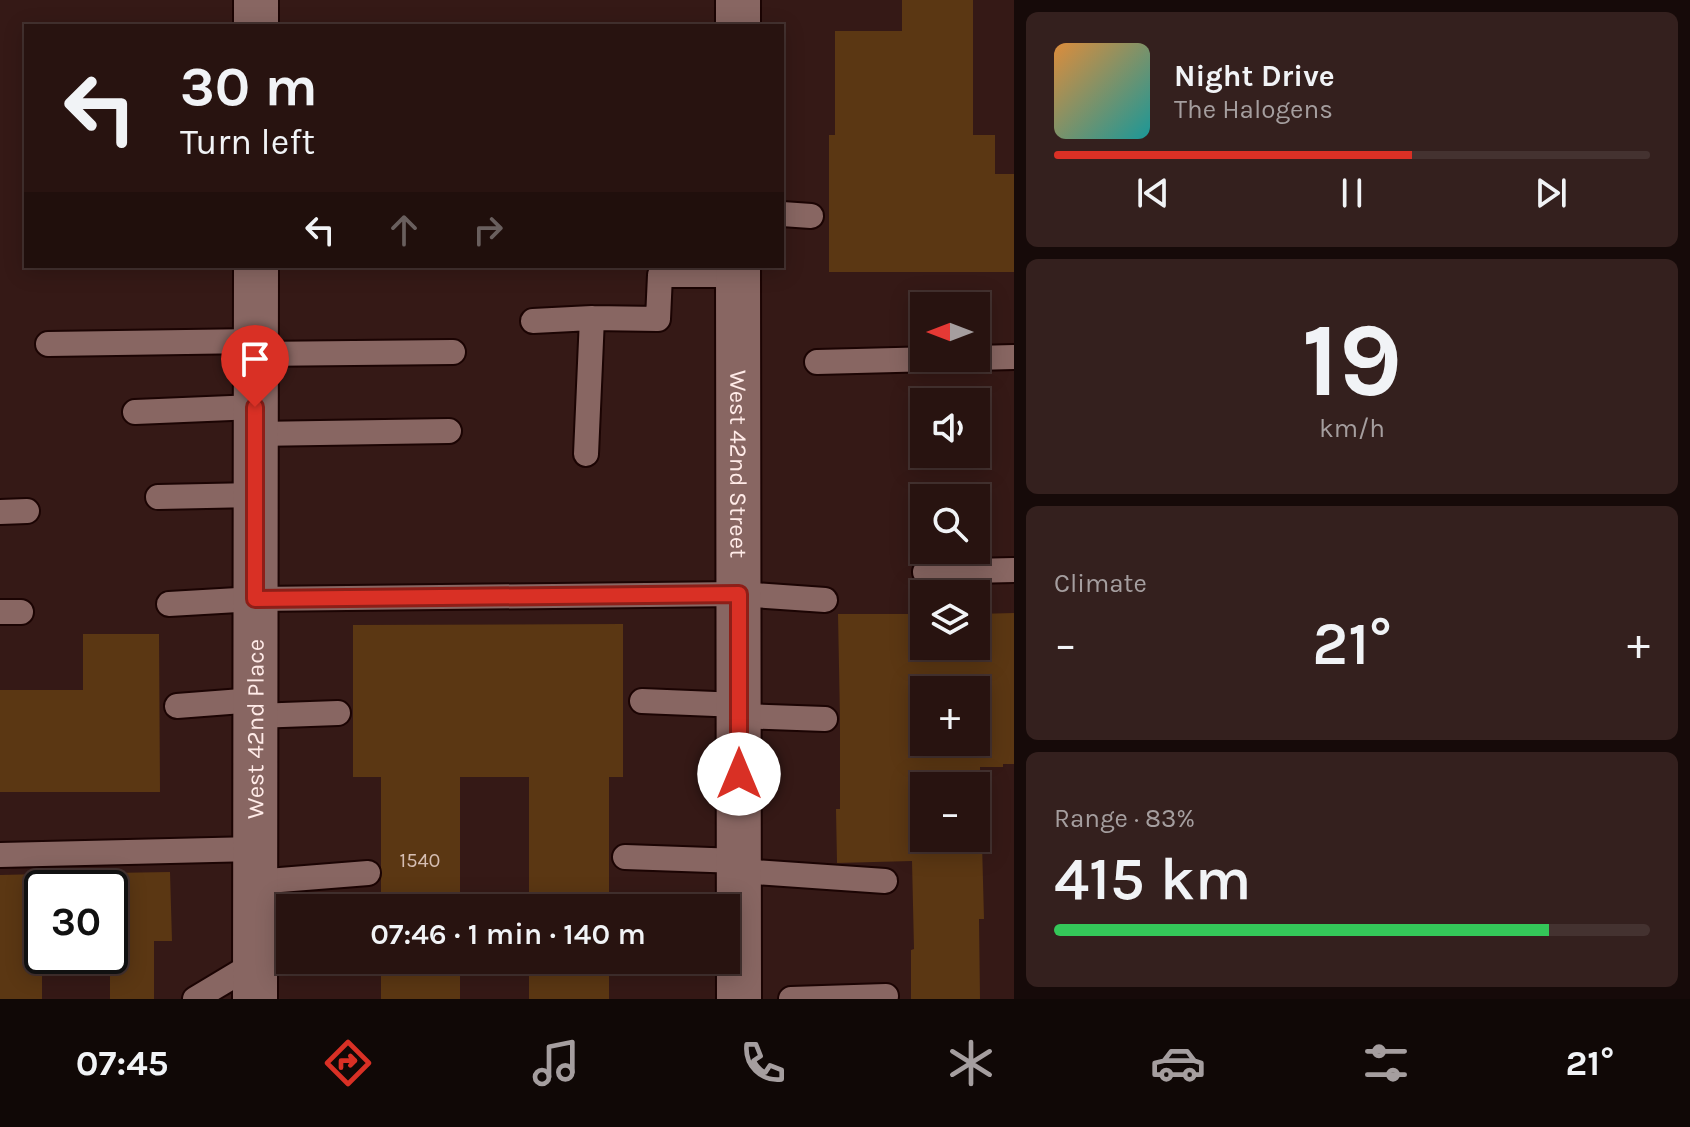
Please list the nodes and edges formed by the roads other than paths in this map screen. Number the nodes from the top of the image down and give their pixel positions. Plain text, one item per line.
1 (256, 0) edge
2 (738, 0) edge
3 (256, 24) edge
4 (738, 24) edge
5 (784, 214) edge
6 (811, 216) dead end
7 (256, 268) edge
8 (738, 270) edge
9 (592, 318) junction
10 (533, 321) dead end
11 (48, 344) dead end
12 (255, 348) junction
13 (453, 352) dead end
14 (1014, 357) edge
15 (817, 362) dead end
16 (135, 412) dead end
17 (255, 421) junction
18 (449, 431) dead end
19 (586, 454) dead end
20 (255, 495) junction
21 (158, 497) dead end
22 (27, 511) dead end
23 (0, 512) edge
24 (1014, 570) edge
25 (925, 572) dead end
26 (739, 594) junction
27 (255, 599) junction
28 (825, 600) dead end
29 (169, 604) dead end
30 (642, 701) dead end
31 (177, 706) dead end
32 (255, 708) junction
33 (739, 710) junction
34 (338, 713) dead end
35 (825, 719) dead end
36 (0, 855) edge
37 (625, 857) dead end
38 (255, 866) junction
39 (739, 866) junction
40 (368, 873) dead end
41 (885, 881) dead end
42 (255, 981) edge
43 (886, 996) dead end
44 (195, 999) edge
45 (739, 999) edge
46 (791, 999) edge

1 - 3 street
2 - 4 street
5 - 6 lane
7 - 12 street, West 42nd Place
8 - 9 lane
8 - 26 street, West 42nd Street
9 - 10 lane
9 - 19 lane
11 - 12 lane
12 - 13 lane
12 - 17 street, West 42nd Place
14 - 15 lane
16 - 17 lane
17 - 18 lane
17 - 20 street, West 42nd Place
20 - 21 lane
20 - 27 street, West 42nd Place
22 - 23 lane
24 - 25 lane
26 - 27 lane
26 - 28 lane
26 - 33 street, West 42nd Street
27 - 29 lane
27 - 32 street, West 42nd Place
30 - 33 lane
31 - 32 lane
32 - 34 lane
32 - 38 street, West 42nd Place
33 - 35 lane
33 - 39 street, West 42nd Street
36 - 38 lane
37 - 39 lane
38 - 40 lane
38 - 42 street, West 42nd Place
39 - 41 lane
39 - 45 street, West 42nd Street
42 - 44 lane
43 - 46 lane

